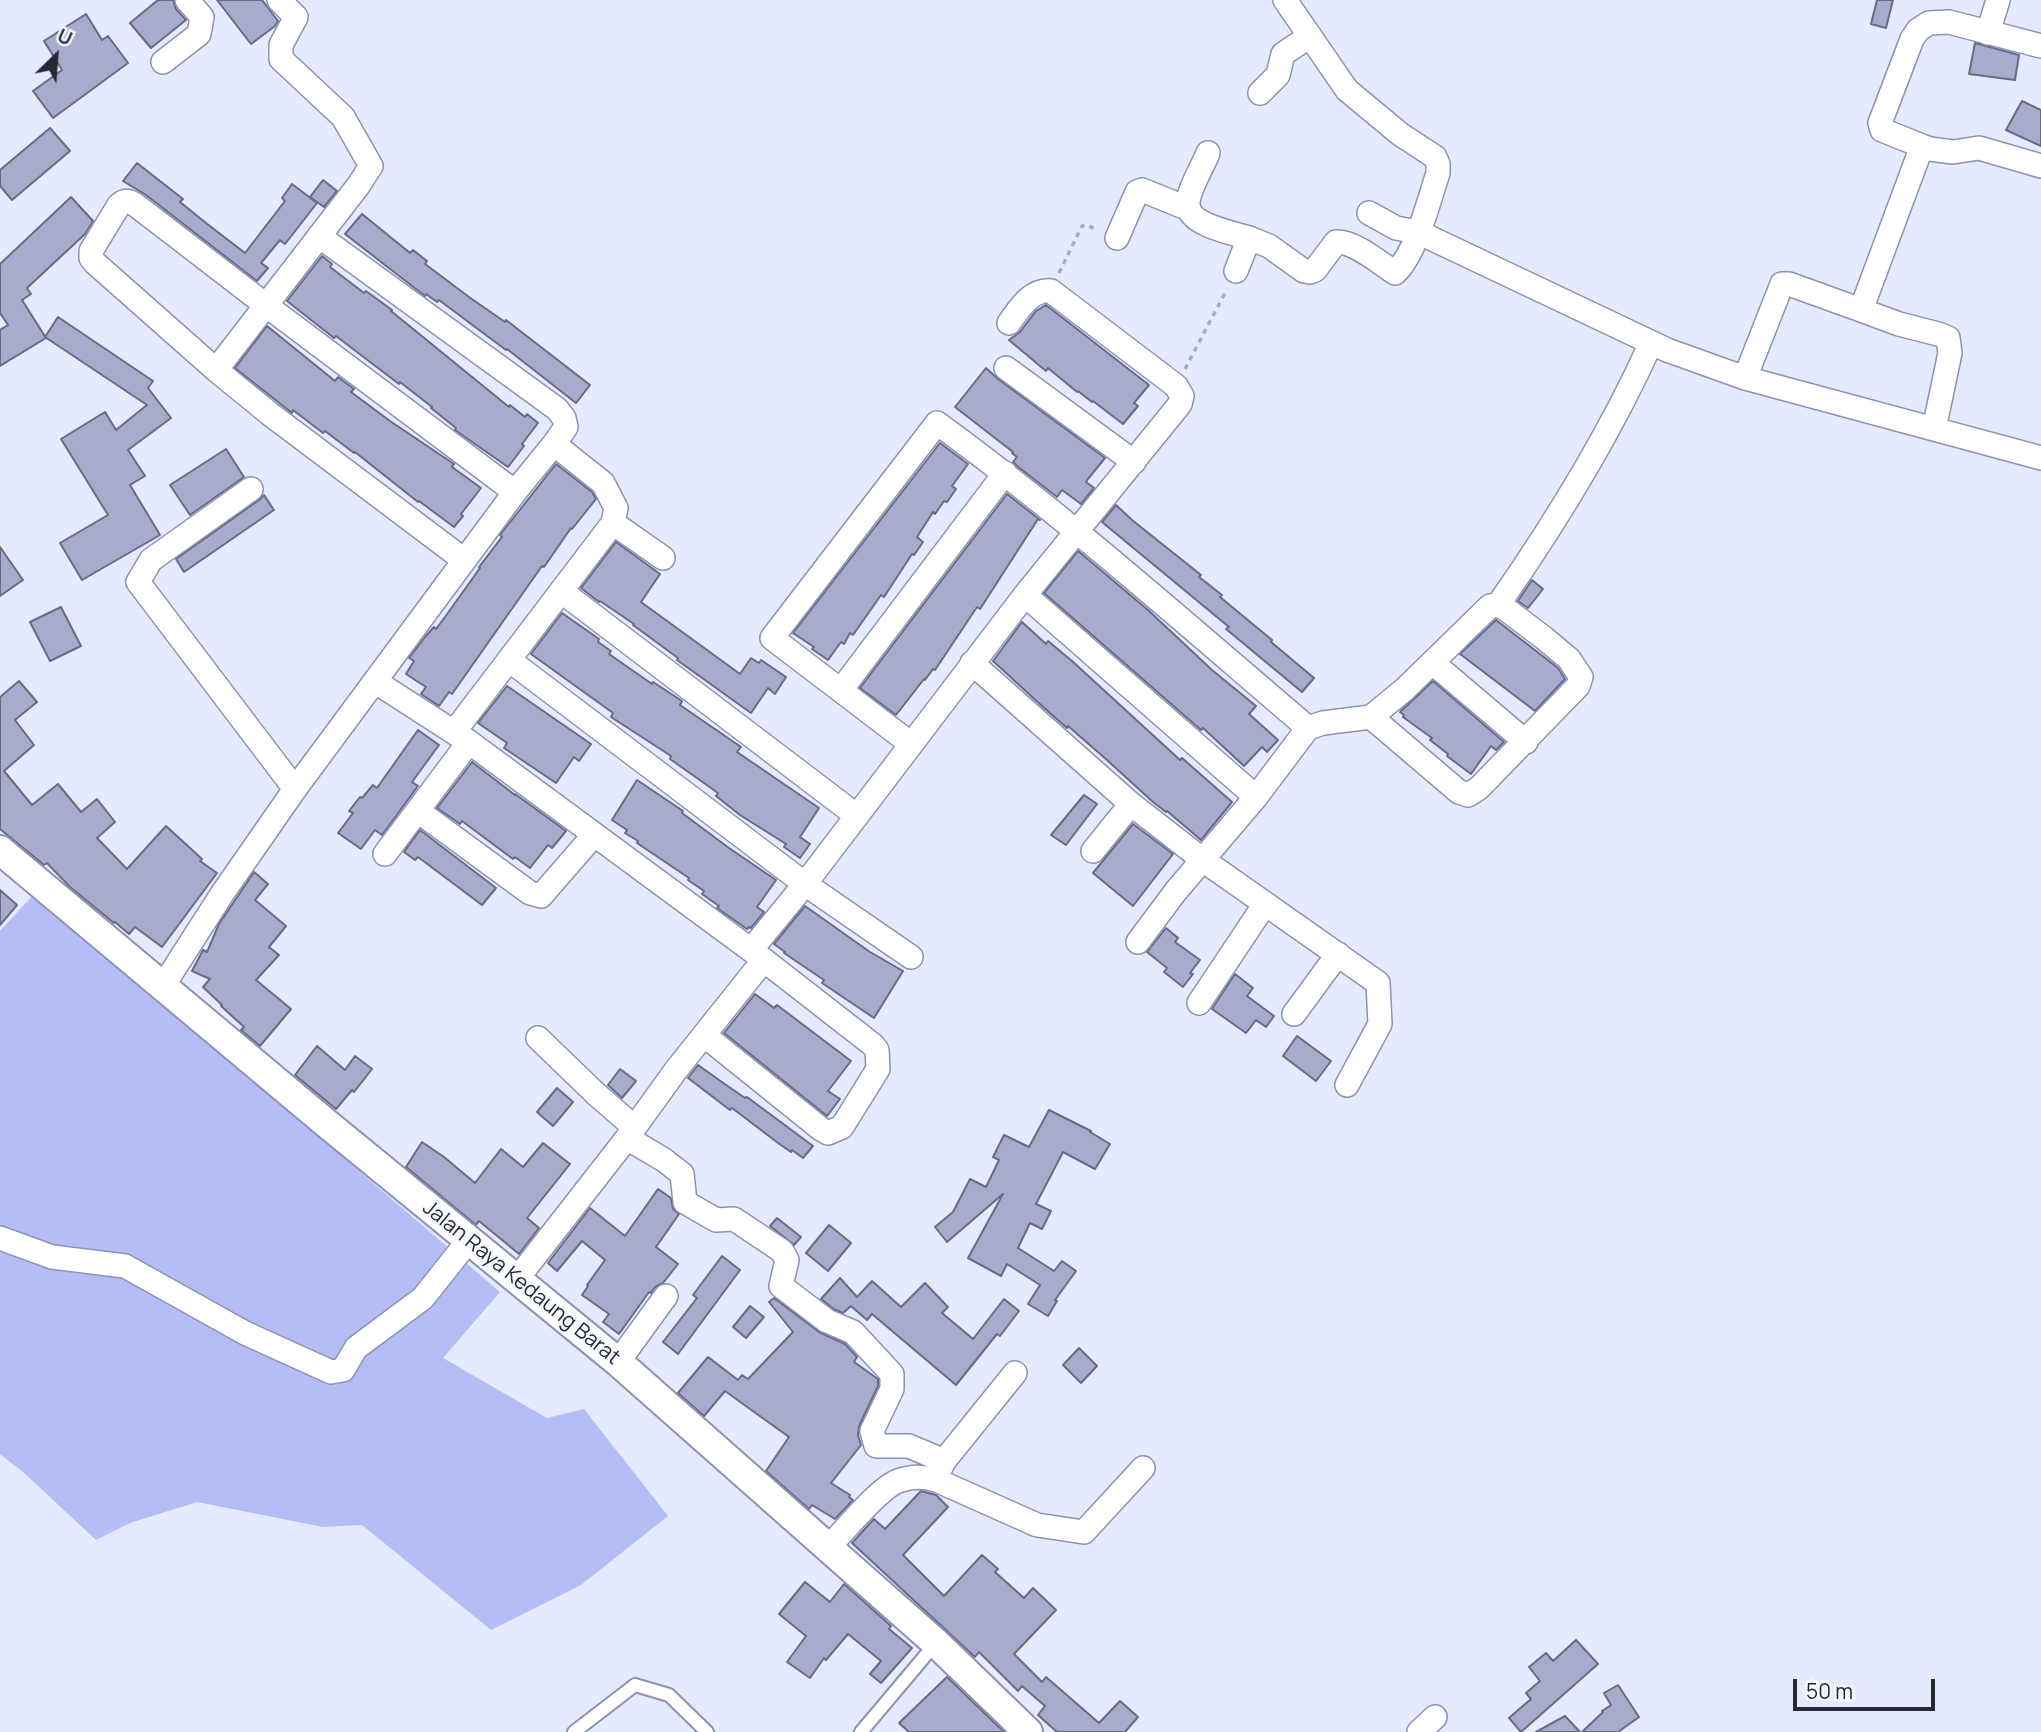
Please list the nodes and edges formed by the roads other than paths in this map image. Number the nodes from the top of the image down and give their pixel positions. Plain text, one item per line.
1 (187, 0) edge
2 (279, 0) edge
3 (1285, 0) edge
4 (1998, 0) edge
5 (1988, 33) junction
6 (1310, 36) junction
7 (2041, 46) edge
8 (163, 62) dead end
9 (1260, 93) dead end
10 (1922, 146) junction
11 (1208, 153) dead end
12 (2041, 166) edge
13 (1189, 209) junction
14 (1369, 213) dead end
15 (1418, 232) junction
16 (319, 236) junction
17 (1117, 238) road end
18 (1249, 238) junction
19 (1236, 271) road end
20 (267, 306) junction
21 (1861, 310) junction
22 (1009, 323) dead end
23 (1651, 343) junction
24 (1006, 368) dead end
25 (216, 370) junction
26 (1745, 378) junction
27 (1934, 429) junction
28 (554, 444) junction
29 (2041, 458) edge
30 (1134, 462) junction
31 (1005, 473) junction
32 (251, 489) dead end
33 (515, 492) junction
34 (613, 523) junction
35 (1077, 531) junction
36 (663, 558) dead end
37 (464, 560) junction
38 (561, 591) junction
39 (1025, 595) junction
40 (1498, 605) junction
41 (509, 660) junction
42 (972, 663) junction
43 (1433, 663) junction
44 (376, 682) junction
45 (841, 690) junction
46 (1371, 717) junction
47 (1308, 728) junction
48 (461, 737) junction
49 (1526, 742) junction
50 (911, 744) junction
51 (295, 789) junction
52 (1256, 797) junction
53 (1130, 804) junction
54 (418, 811) junction
55 (857, 816) junction
56 (594, 835) junction
57 (0, 850) edge
58 (1093, 851) dead end
59 (385, 854) dead end
60 (1203, 860) junction
61 (805, 884) junction
62 (1265, 904) junction
63 (1138, 942) dead end
64 (1338, 954) junction
65 (757, 956) junction
66 (911, 957) dead end
67 (163, 986) junction
68 (1199, 1003) dead end
69 (1294, 1014) dead end
70 (704, 1035) junction
71 (538, 1038) dead end
72 (1347, 1085) dead end
73 (630, 1132) junction
74 (0, 1238) edge
75 (469, 1240) junction
76 (517, 1279) junction
77 (666, 1296) dead end
78 (618, 1362) junction
79 (1015, 1373) dead end
80 (1143, 1468) dead end
81 (940, 1471) junction
82 (829, 1547) junction
83 (936, 1643) junction
84 (573, 1732) edge
85 (707, 1732) edge
86 (861, 1732) edge
87 (1028, 1732) edge

1 - 8 street
2 - 16 street
3 - 6 street
4 - 5 street
5 - 7 street
5 - 10 street
6 - 9 street
6 - 15 street
10 - 12 street
10 - 21 street
11 - 13 street
13 - 17 street
13 - 18 street
14 - 15 street
15 - 18 street
15 - 23 street
16 - 20 street
16 - 28 street
18 - 19 street
20 - 25 street
20 - 25 street
20 - 33 street
21 - 26 street
21 - 27 street
22 - 30 street
23 - 26 street
23 - 40 street
24 - 30 street
25 - 37 street
26 - 27 street
27 - 29 street
28 - 33 street
28 - 34 street
30 - 35 street
31 - 35 street
31 - 45 street
31 - 45 street
32 - 51 street
33 - 37 street
34 - 36 street
34 - 38 street
35 - 39 street
35 - 47 street
37 - 44 street
38 - 41 street
38 - 55 street
39 - 42 street
39 - 52 street
40 - 43 street
40 - 49 street
41 - 48 street
41 - 61 street
42 - 50 street
42 - 53 street
43 - 46 street
43 - 49 street
44 - 48 street
44 - 51 street
45 - 50 street
46 - 47 street
46 - 49 street
47 - 52 street
48 - 54 street
48 - 56 street
50 - 55 street
51 - 67 street
52 - 60 street
53 - 58 street
53 - 60 street
54 - 56 street
54 - 59 street
55 - 61 street
56 - 65 street
57 - 67 street, Jalan Raya Kedaung Barat
60 - 62 street
60 - 63 street
61 - 65 street
61 - 66 street
62 - 64 street
62 - 68 street
64 - 69 street
64 - 72 street
65 - 70 street
65 - 70 street
67 - 75 street, Jalan Raya Kedaung Barat
70 - 73 street
71 - 73 street
73 - 76 street
73 - 81 street
74 - 75 street
75 - 76 street, Jalan Raya Kedaung Barat
76 - 78 street, Jalan Raya Kedaung Barat
77 - 78 street
78 - 82 street, Jalan Raya Kedaung Barat
79 - 81 street
80 - 81 street
81 - 82 street
82 - 83 street, Jalan Raya Kedaung Barat
83 - 86 lane
83 - 87 street, Jalan Raya Kedaung Barat
84 - 85 lane

